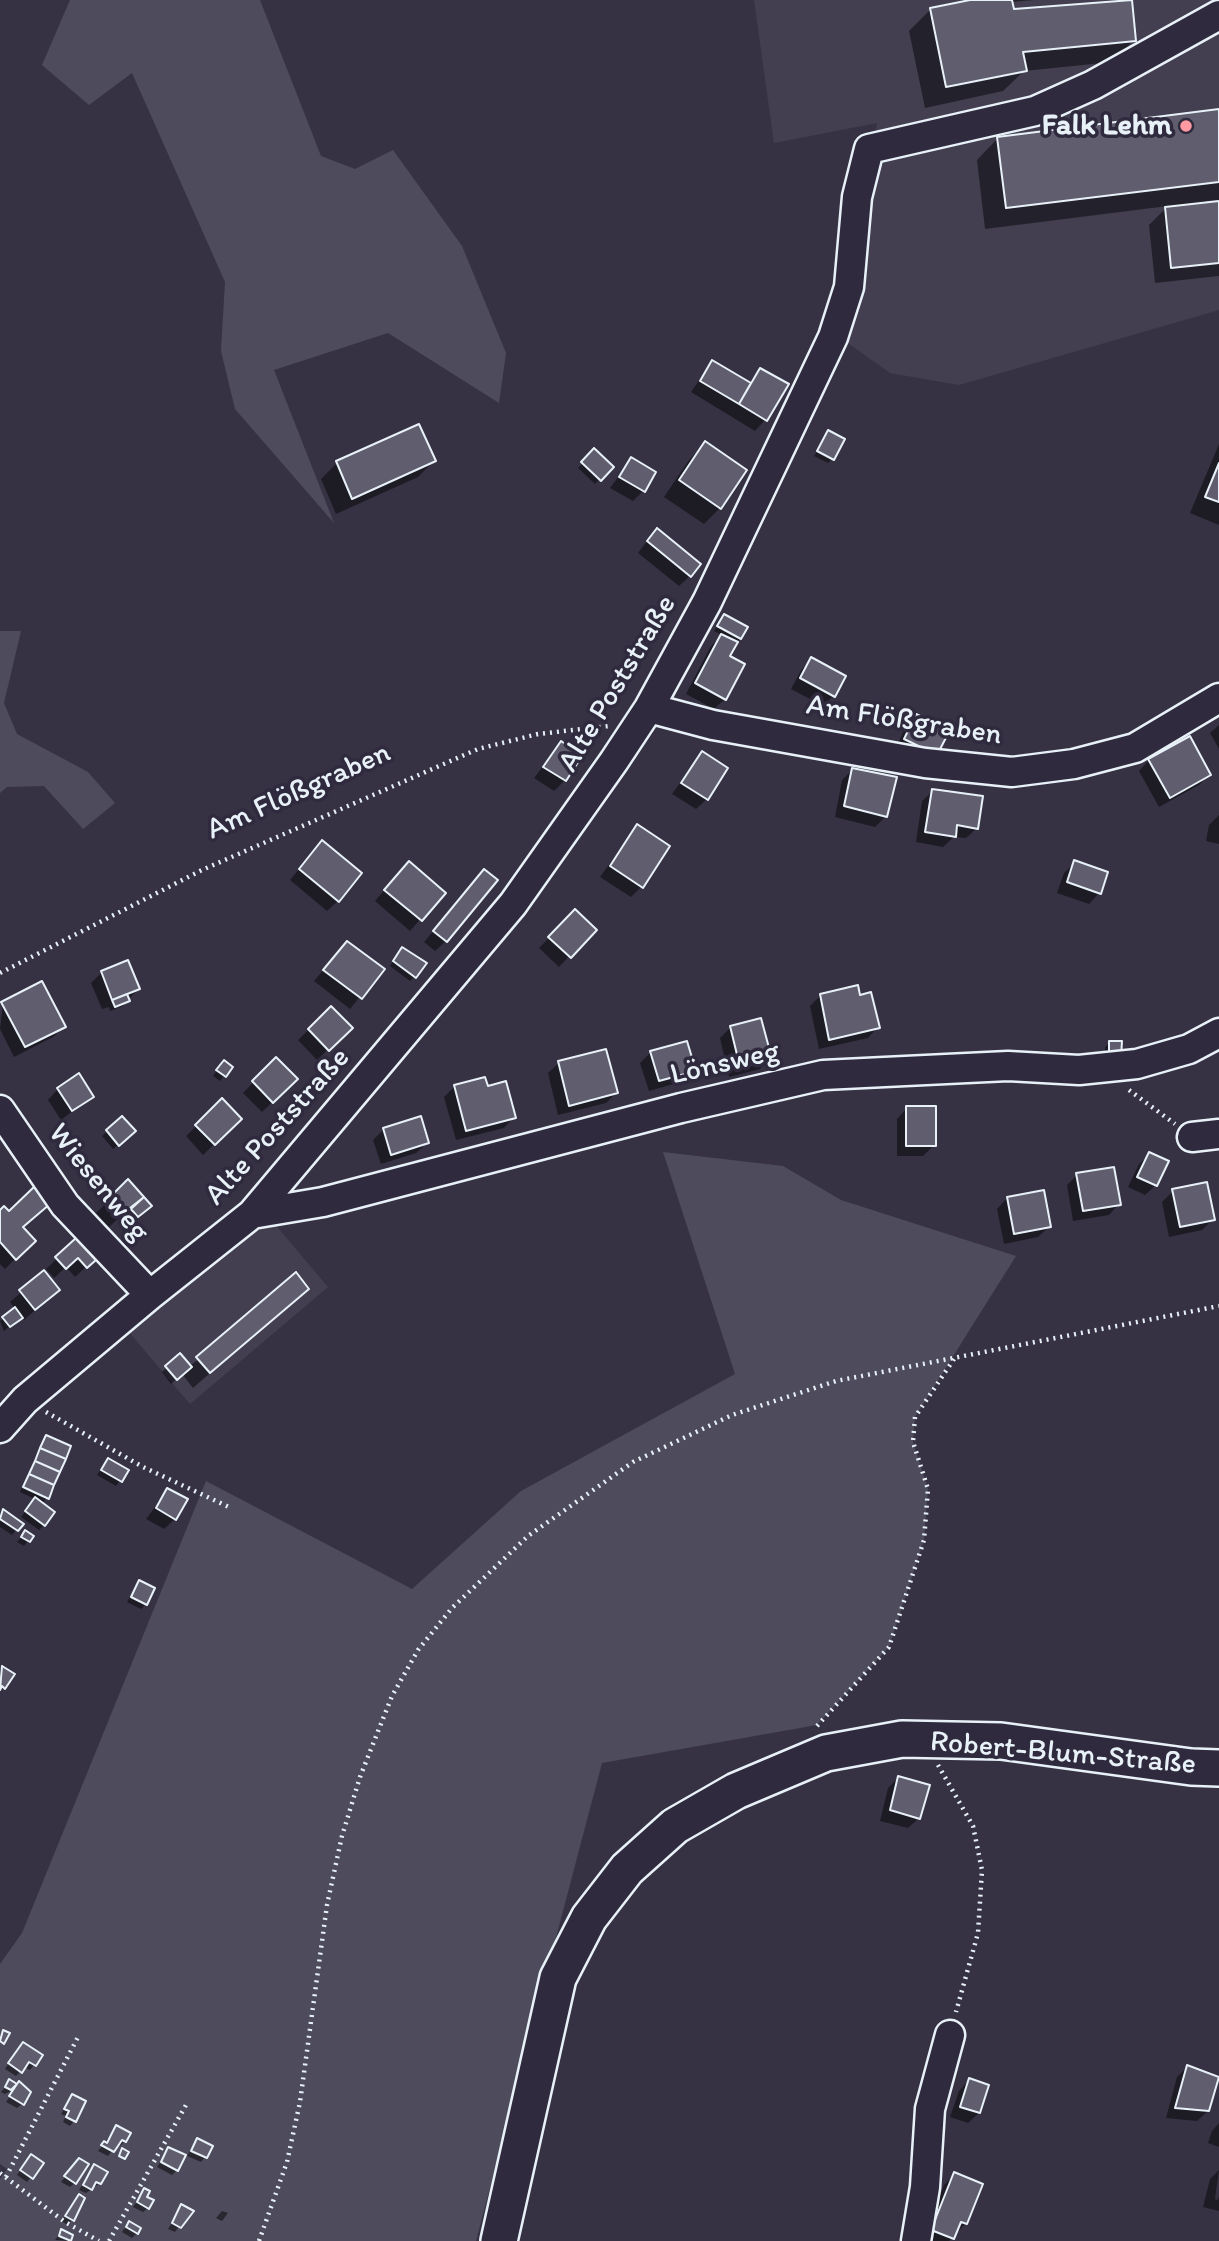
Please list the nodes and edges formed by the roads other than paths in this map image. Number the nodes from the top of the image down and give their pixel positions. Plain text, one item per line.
1 (1219, 15) edge
2 (1219, 698) edge
3 (645, 714) junction
4 (1219, 1033) edge
5 (0, 1110) edge
6 (252, 1214) junction
7 (150, 1294) junction
8 (0, 1428) edge
9 (1219, 1768) edge
10 (950, 2035) road end
11 (499, 2241) edge
12 (916, 2241) edge

1 - 3 street, Alte Poststraße
2 - 3 street, Am Flößgraben
3 - 6 street, Alte Poststraße
4 - 6 street, Lönsweg
5 - 7 street, Wiesenweg
6 - 7 street, Alte Poststraße
7 - 8 street, Alte Poststraße
9 - 11 main road, Robert-Blum-Straße
10 - 12 street

